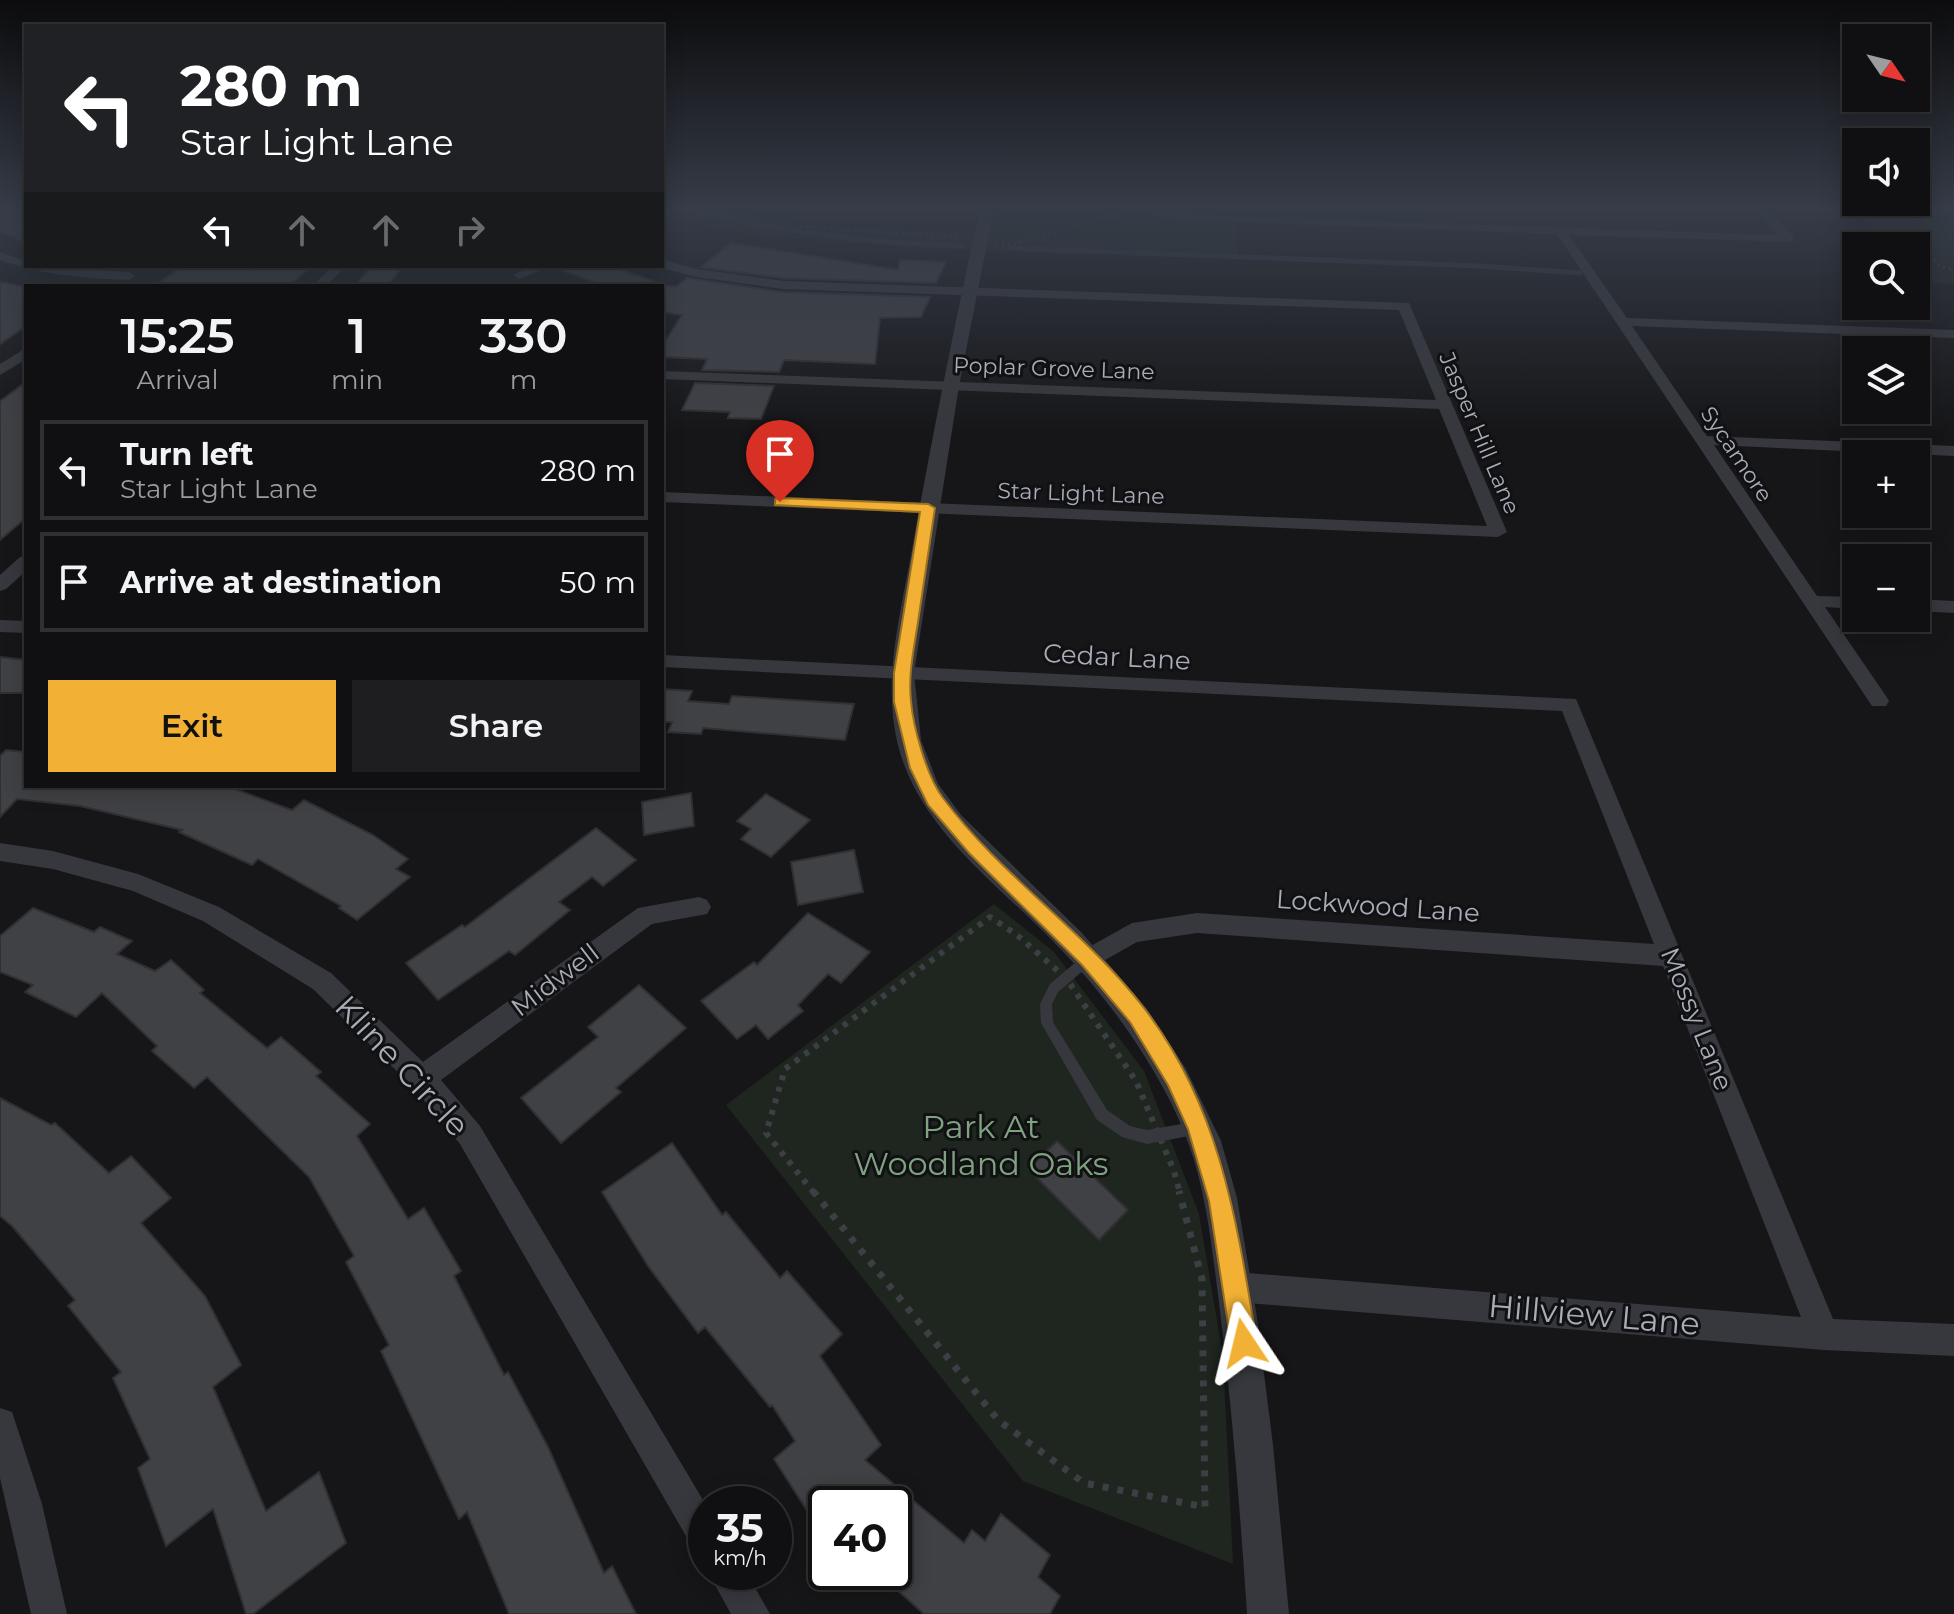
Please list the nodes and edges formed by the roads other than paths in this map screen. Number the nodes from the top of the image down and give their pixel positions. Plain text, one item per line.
1 (765, 283) edge
2 (972, 283) edge
3 (1596, 283) edge
4 (970, 291) junction
5 (1622, 322) junction
6 (1954, 334) edge
7 (24, 353) edge
8 (0, 371) edge
9 (664, 375) edge
10 (950, 386) junction
11 (1444, 405) junction
12 (1701, 440) junction
13 (1954, 451) edge
14 (664, 497) edge
15 (928, 508) junction
16 (1498, 532) joint
17 (24, 563) edge
18 (0, 585) edge
19 (1810, 601) junction
20 (1842, 602) edge
21 (1930, 606) edge
22 (1954, 607) edge
23 (0, 626) edge
24 (24, 627) edge
25 (664, 661) edge
26 (902, 673) junction
27 (1879, 701) dead end
28 (1569, 704) joint
29 (0, 852) edge
30 (699, 907) dead end
31 (1672, 956) junction
32 (1089, 959) junction
33 (422, 1078) junction
34 (1199, 1128) junction
35 (1235, 1287) junction
36 (1824, 1334) junction
37 (1954, 1340) edge
38 (0, 1424) edge
39 (688, 1507) edge
40 (737, 1590) edge
41 (49, 1614) edge
42 (752, 1614) edge
43 (1268, 1614) edge

1 - 4 street
2 - 4 street
3 - 5 street, Sycamore
4 - 10 street
4 - 11 street, Jasper Hill Lane
5 - 6 street
5 - 12 street, Sycamore
7 - 8 street
9 - 10 street, Poplar Grove Lane
10 - 11 street, Poplar Grove Lane
10 - 15 street
11 - 16 street, Jasper Hill Lane
12 - 13 street
12 - 19 street, Sycamore
14 - 15 street, Star Light Lane
15 - 16 street, Star Light Lane
15 - 26 street
17 - 18 street
19 - 20 street
19 - 27 street, Sycamore
21 - 22 street
23 - 24 street
25 - 26 street, Cedar Lane
26 - 28 street, Cedar Lane
26 - 32 street
28 - 31 street, Mossy Lane
29 - 33 street, Kline Circle
30 - 33 street, Midwell
31 - 32 street, Lockwood Lane
31 - 36 street, Mossy Lane
32 - 34 street
32 - 34 lane
33 - 39 street, Kline Circle
34 - 35 street
35 - 36 street, Hillview Lane
35 - 43 street
36 - 37 street, Hillview Lane
38 - 41 street
40 - 42 street

